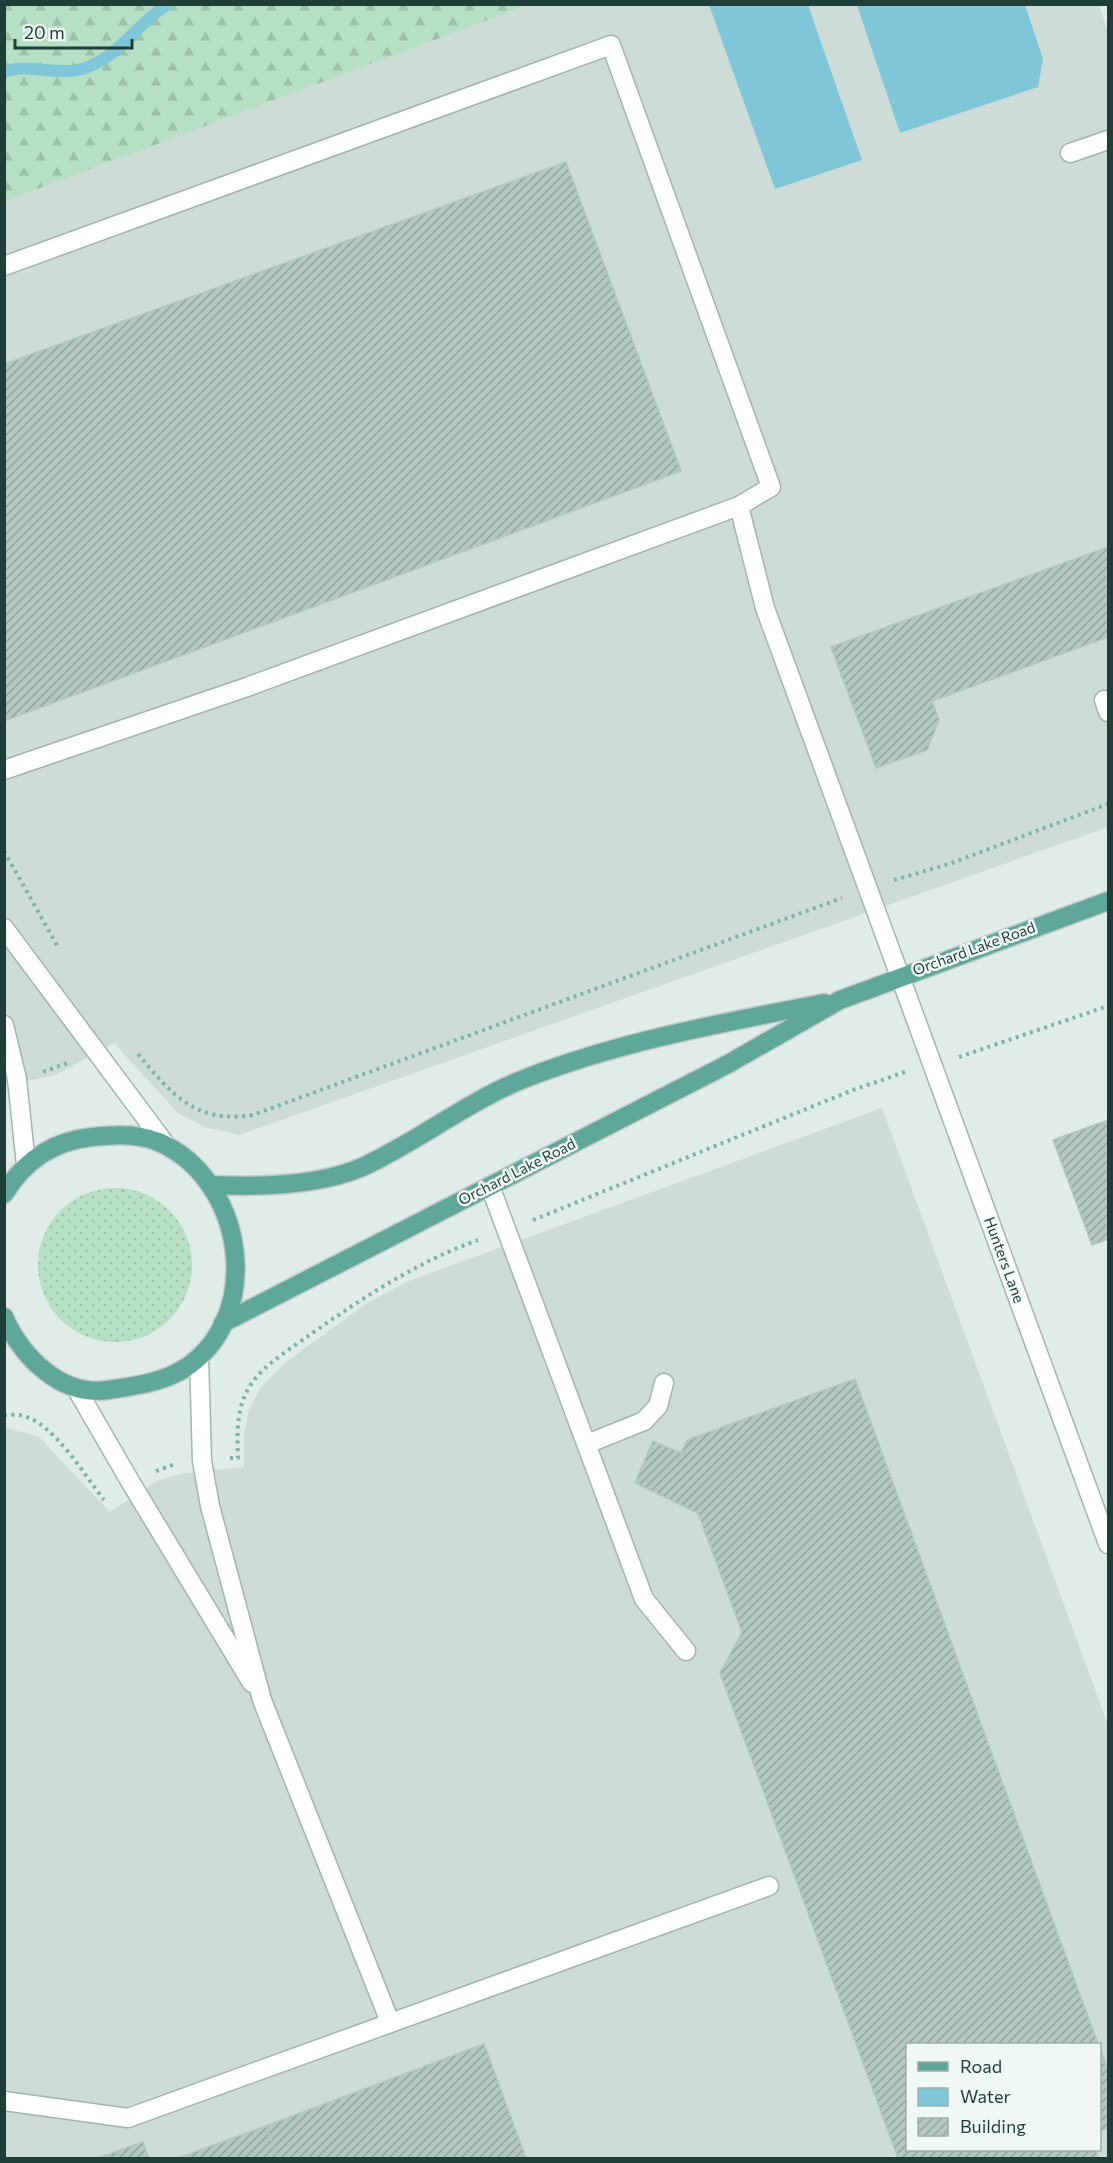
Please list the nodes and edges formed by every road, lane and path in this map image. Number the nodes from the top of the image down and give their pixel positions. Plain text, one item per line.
1 (1108, 140) edge
2 (1070, 153) dead end
3 (4, 266) edge
4 (739, 506) junction
5 (4, 770) edge
6 (1108, 804) edge
7 (4, 851) edge
8 (870, 889) junction
9 (1108, 901) edge
10 (4, 927) edge
11 (62, 952) dead end
12 (901, 976) junction
13 (840, 1000) junction
14 (1108, 1006) edge
15 (4, 1025) edge
16 (90, 1046) junction
17 (137, 1052) dead end
18 (932, 1064) junction
19 (17, 1079) junction
20 (166, 1145) junction
21 (26, 1165) junction
22 (211, 1185) junction
23 (490, 1186) junction
24 (4, 1194) edge
25 (505, 1230) junction
26 (4, 1317) edge
27 (223, 1323) junction
28 (13, 1346) edge
29 (199, 1357) junction
30 (664, 1383) dead end
31 (76, 1388) junction
32 (4, 1415) edge
33 (587, 1444) junction
34 (202, 1461) junction
35 (130, 1483) junction
36 (1108, 1544) edge
37 (686, 1650) dead end
38 (262, 1700) junction
39 (769, 1886) dead end
40 (390, 2022) junction
41 (4, 2101) edge

1 - 2 street
3 - 4 street
4 - 5 street
4 - 8 street, Hunters Lane
6 - 8 path
7 - 11 path
8 - 12 street, Hunters Lane
8 - 17 path
9 - 12 main road, Orchard Lake Road
10 - 16 street
12 - 13 main road, Orchard Lake Road
12 - 18 street, Hunters Lane
13 - 22 main road, Orchard Lake Road
13 - 23 main road, Orchard Lake Road
14 - 18 path
15 - 19 street
16 - 19 path
16 - 20 street
18 - 25 path
18 - 36 street, Hunters Lane
19 - 21 street
20 - 21 main road
20 - 22 main road
21 - 24 main road
22 - 27 main road
23 - 25 street
23 - 27 main road, Orchard Lake Road
25 - 33 street
25 - 34 path
26 - 28 main road
27 - 29 main road
28 - 31 main road
29 - 31 main road
29 - 34 street
30 - 33 street
31 - 35 street
32 - 35 path
33 - 37 street
34 - 35 path
34 - 38 street
35 - 38 street
38 - 40 street
39 - 40 street
40 - 41 street

